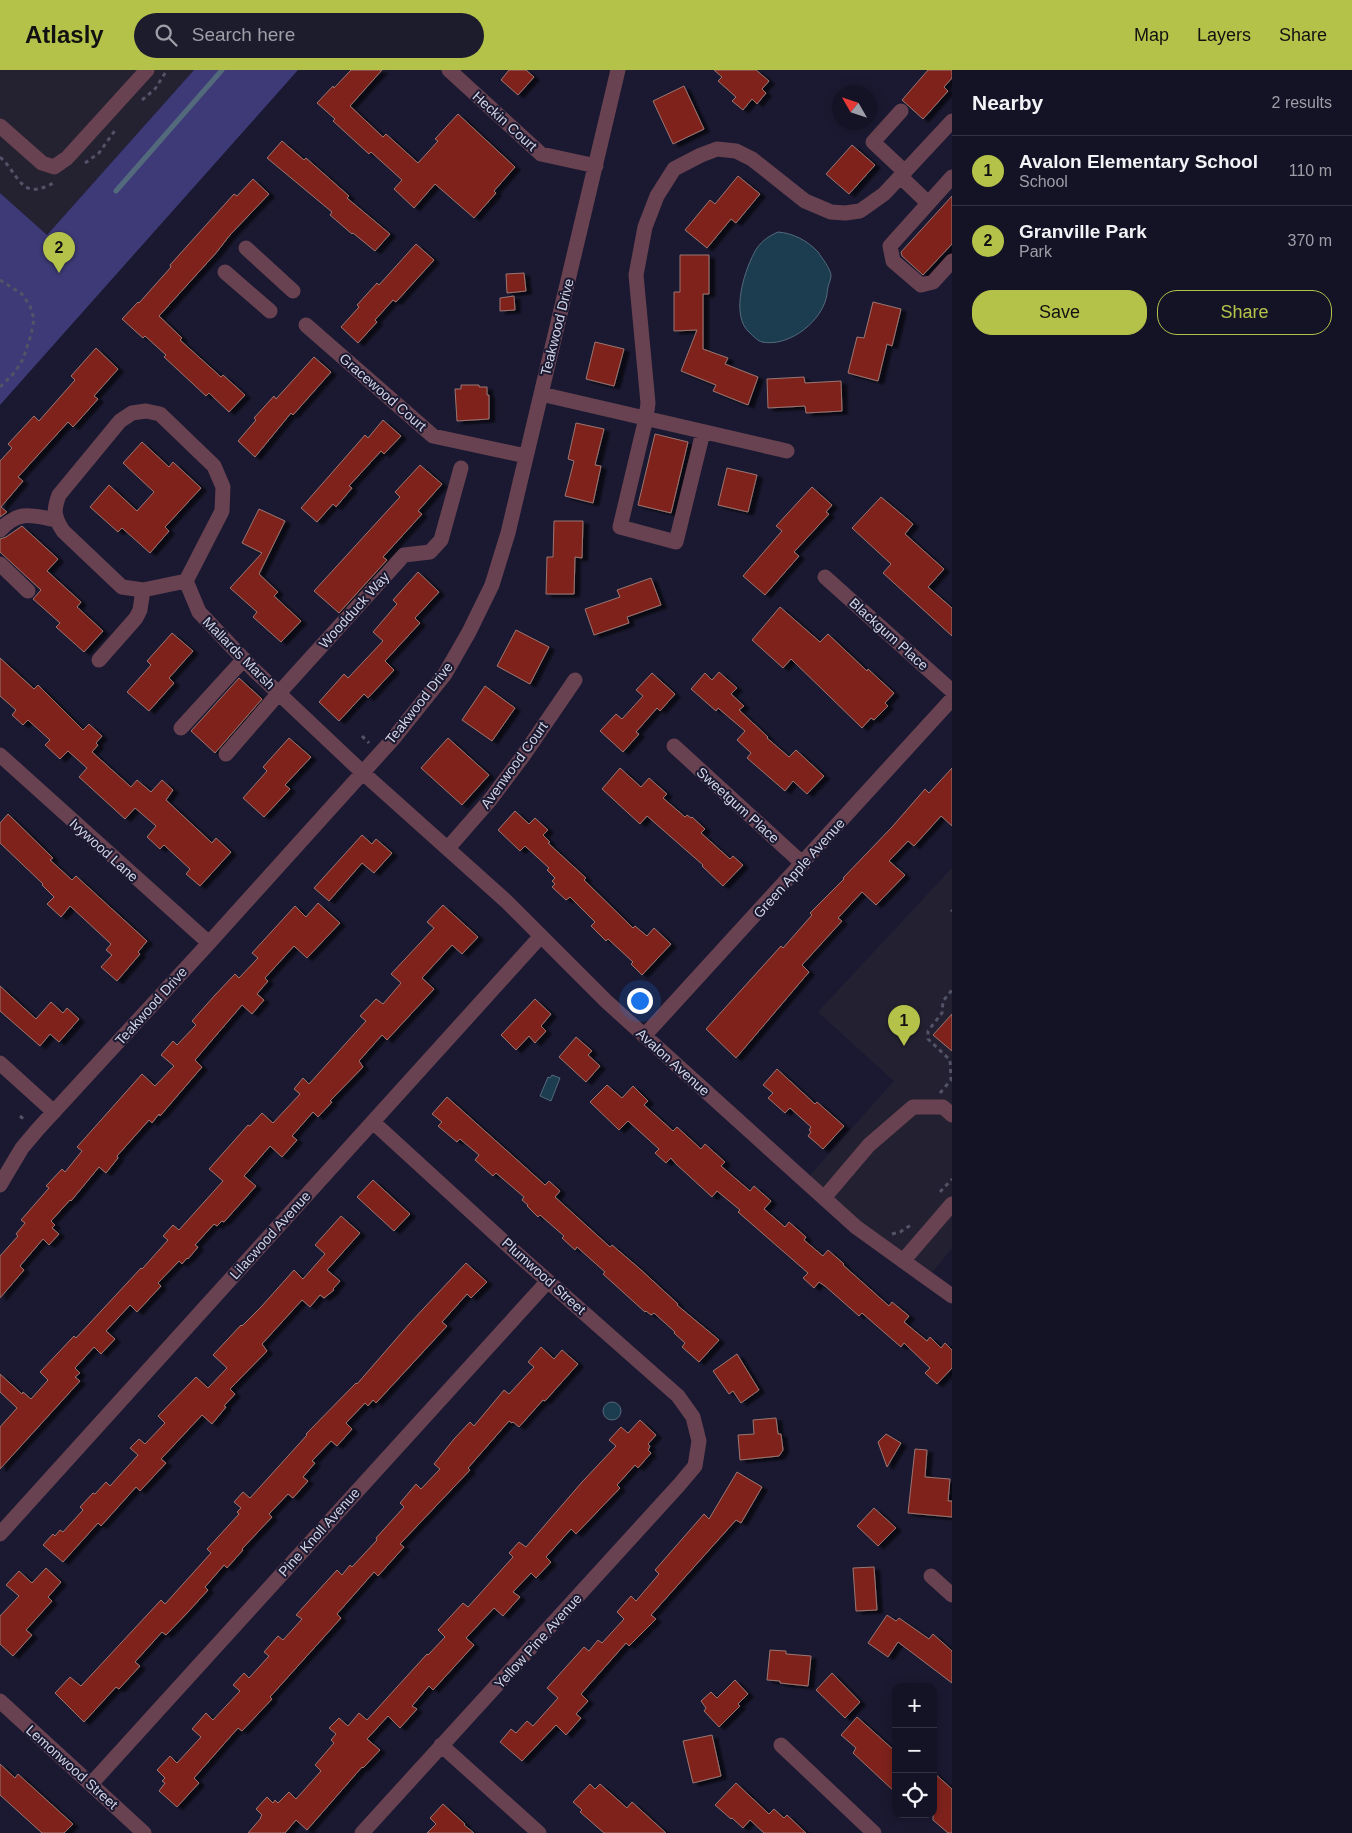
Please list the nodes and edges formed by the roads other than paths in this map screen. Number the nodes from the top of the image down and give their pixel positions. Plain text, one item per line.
1 (147, 70) edge
2 (449, 70) edge
3 (618, 70) edge
4 (901, 111) dead end
5 (952, 121) edge
6 (0, 126) edge
7 (596, 166) junction
8 (903, 175) junction
9 (952, 177) edge
10 (928, 203) junction
11 (246, 248) dead end
12 (952, 261) edge
13 (225, 272) dead end
14 (293, 291) dead end
15 (270, 310) dead end
16 (306, 325) dead end
17 (541, 394) junction
18 (646, 418) junction
19 (703, 432) junction
20 (787, 452) dead end
21 (526, 456) junction
22 (461, 468) dead end
23 (56, 520) junction
24 (0, 530) edge
25 (0, 564) edge
26 (825, 577) dead end
27 (186, 581) junction
28 (28, 590) dead end
29 (143, 590) junction
30 (244, 659) junction
31 (99, 660) dead end
32 (575, 680) dead end
33 (952, 691) edge
34 (279, 692) junction
35 (952, 699) edge
36 (181, 728) dead end
37 (674, 746) dead end
38 (226, 754) dead end
39 (0, 755) edge
40 (362, 772) junction
41 (448, 848) junction
42 (803, 864) junction
43 (540, 937) junction
44 (209, 943) junction
45 (644, 1036) junction
46 (0, 1063) edge
47 (54, 1112) junction
48 (952, 1115) edge
49 (373, 1122) junction
50 (0, 1185) edge
51 (824, 1198) junction
52 (952, 1204) edge
53 (904, 1261) junction
54 (548, 1281) junction
55 (952, 1296) edge
56 (700, 1441) joint
57 (0, 1534) edge
58 (931, 1576) dead end
59 (952, 1595) edge
60 (0, 1701) edge
61 (441, 1745) junction
62 (781, 1745) dead end
63 (91, 1784) junction
64 (144, 1833) edge
65 (362, 1833) edge
66 (539, 1833) edge
67 (874, 1833) edge

1 - 6 street
2 - 7 street, Heckin Court
3 - 7 street, Teakwood Drive
4 - 8 street
5 - 8 street
7 - 17 street, Teakwood Drive
8 - 10 street
8 - 18 street
9 - 10 street
10 - 12 street
11 - 14 street
13 - 15 street
16 - 21 street, Gracewood Court
17 - 18 street
17 - 21 street, Teakwood Drive
18 - 19 street
18 - 19 street
19 - 20 street
21 - 40 street, Teakwood Drive
22 - 34 street, Woodduck Way
23 - 24 street
23 - 27 street
23 - 29 street
25 - 28 street
26 - 33 street, Blackgum Place
27 - 29 street
27 - 30 street, Mallards Marsh
29 - 31 street
30 - 34 street, Mallards Marsh
30 - 36 street
32 - 41 street, Avenwood Court
34 - 38 street, Woodduck Way
34 - 40 street, Mallards Marsh
35 - 42 street, Green Apple Avenue
37 - 42 street, Sweetgum Place
39 - 44 street, Ivywood Lane
40 - 41 street, Avalon Avenue
40 - 44 street, Teakwood Drive
41 - 43 street, Avalon Avenue
42 - 45 street, Green Apple Avenue
43 - 45 street, Avalon Avenue
43 - 49 street, Lilacwood Avenue
44 - 47 street, Teakwood Drive
45 - 51 street, Avalon Avenue
46 - 47 street
47 - 50 street, Teakwood Drive
48 - 51 street
49 - 54 street, Plumwood Street
49 - 57 street, Lilacwood Avenue
51 - 53 street, Avalon Avenue
52 - 53 street
53 - 55 street, Avalon Avenue
54 - 56 street, Plumwood Street
54 - 63 street, Pine Knoll Avenue
56 - 61 street, Yellow Pine Avenue
58 - 59 street
60 - 63 street, Lemonwood Street
61 - 65 street, Yellow Pine Avenue
61 - 66 street
62 - 67 street
63 - 64 street, Lemonwood Street

